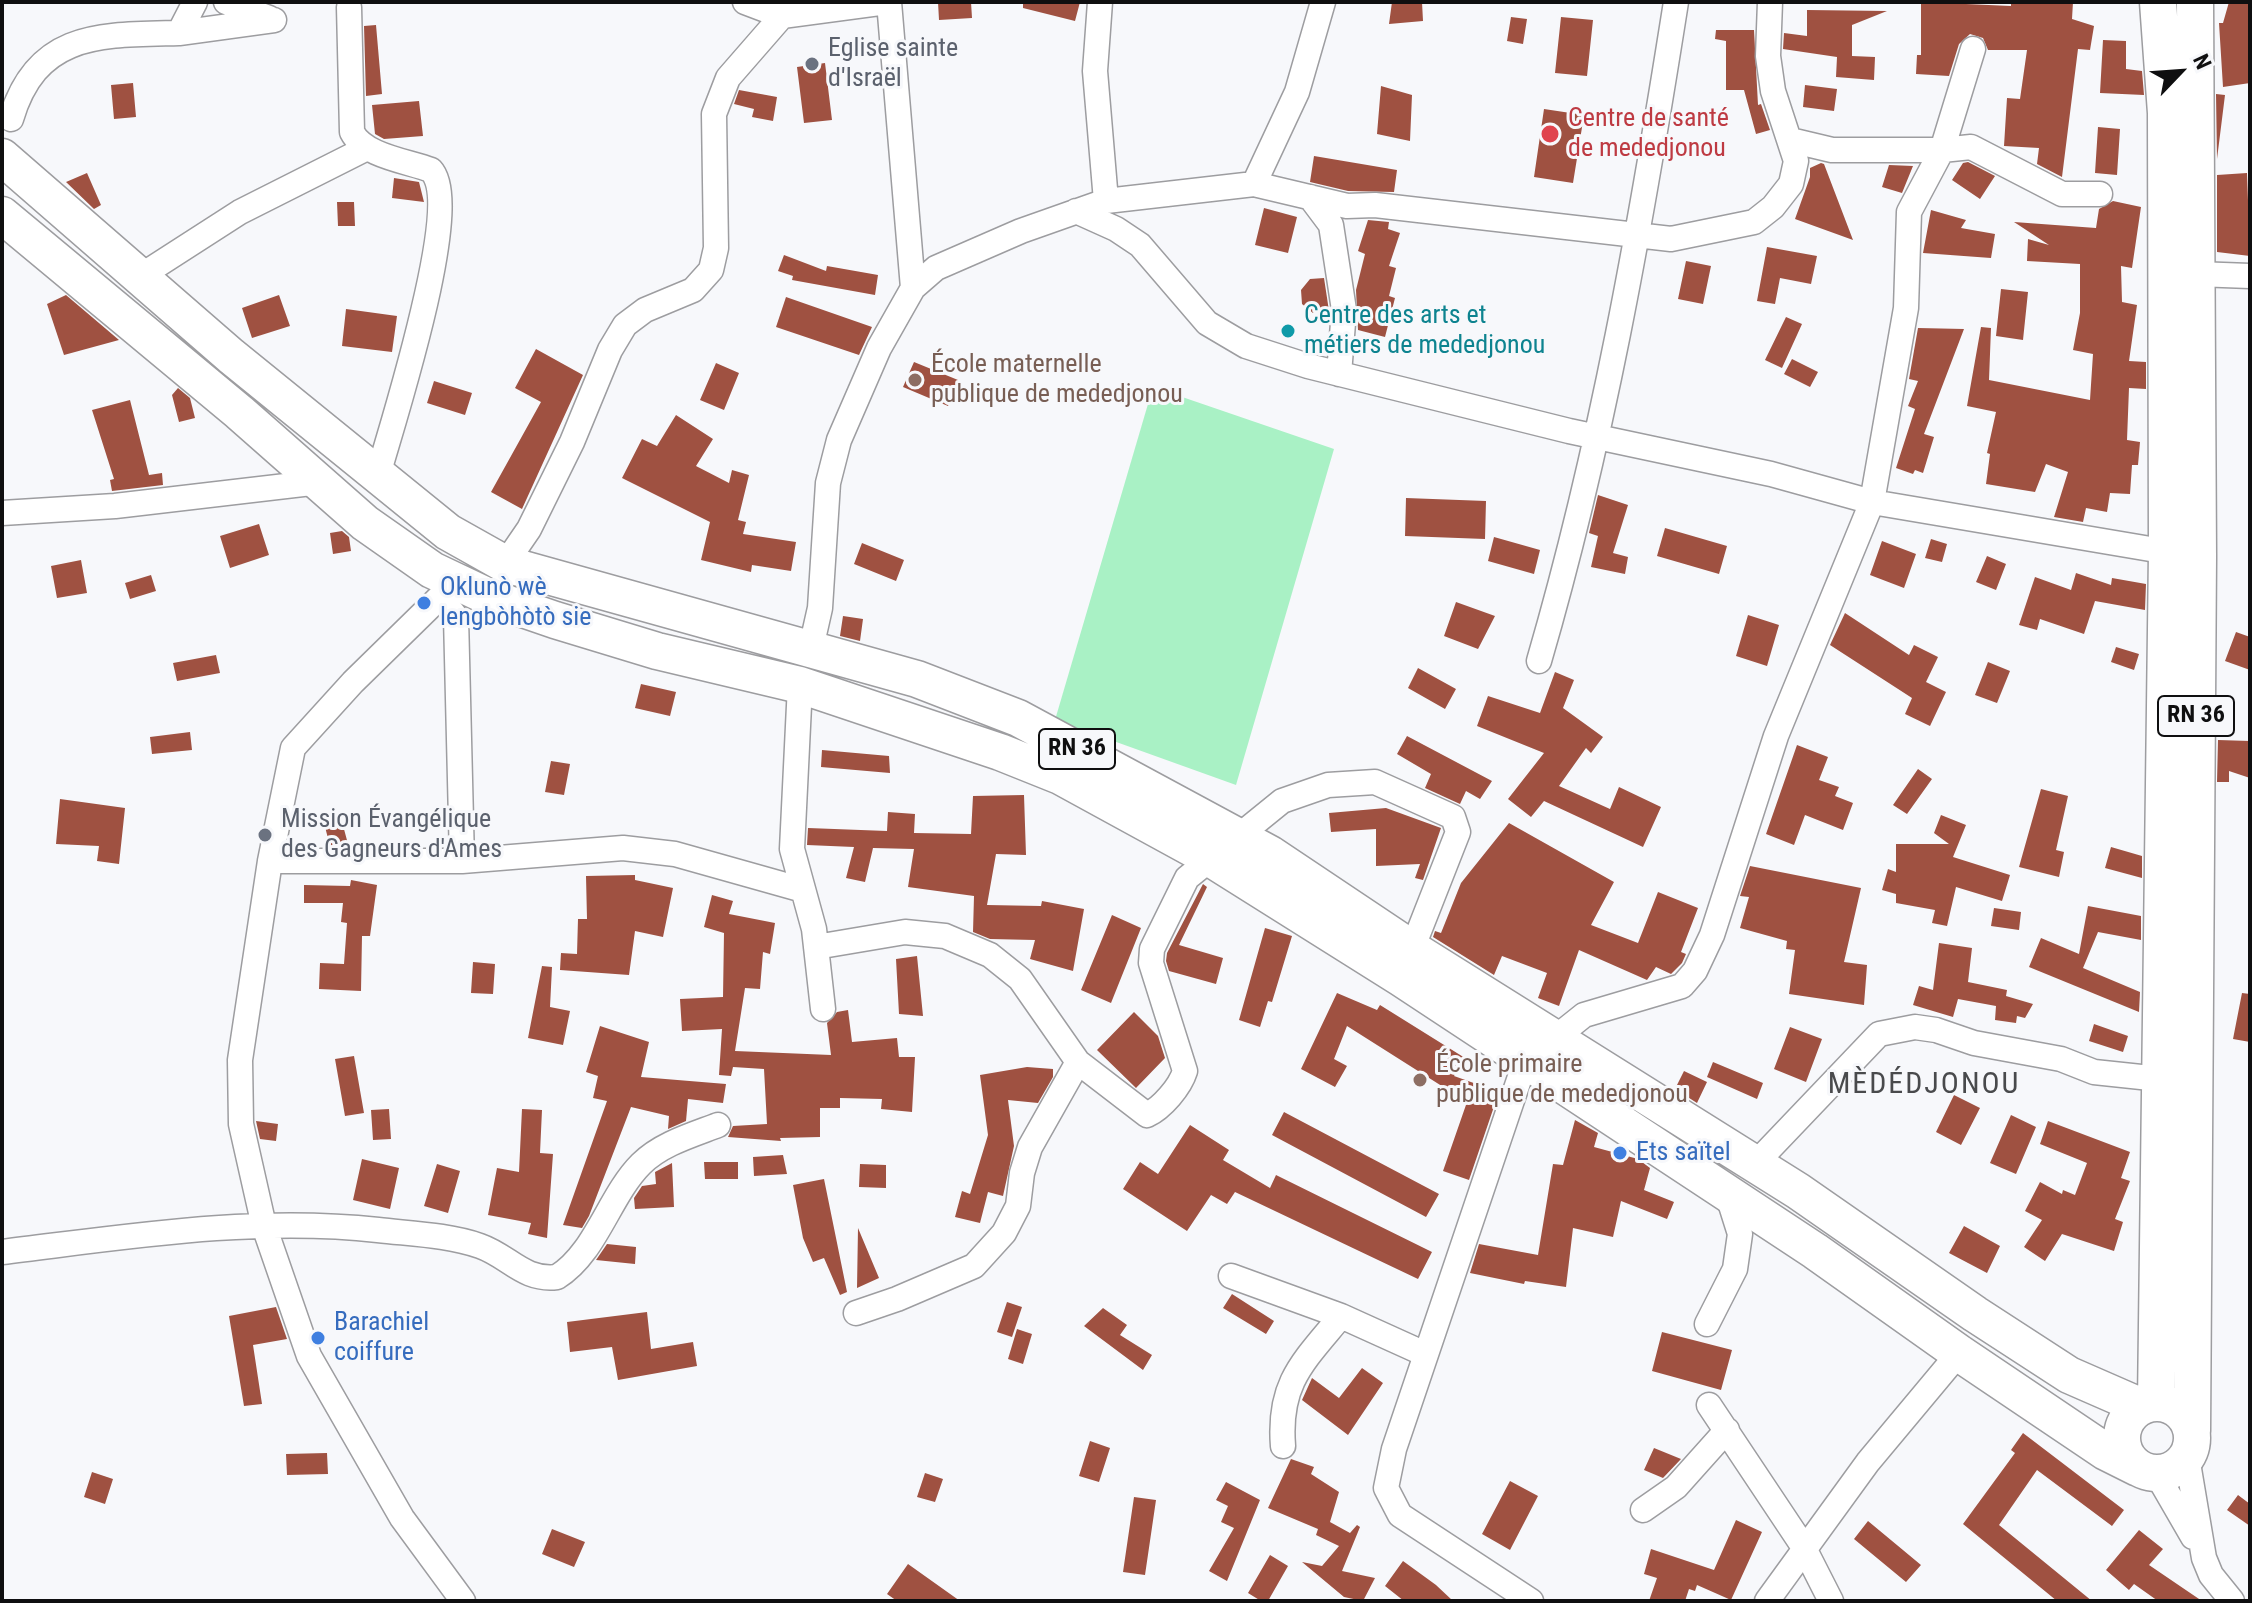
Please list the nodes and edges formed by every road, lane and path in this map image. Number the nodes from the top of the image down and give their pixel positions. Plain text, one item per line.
1 (195, 2) edge
2 (226, 2) edge
3 (745, 2) edge
4 (888, 2) edge
5 (1100, 2) edge
6 (1323, 2) edge
7 (1676, 2) edge
8 (1770, 2) edge
9 (2158, 2) edge
10 (2195, 2) edge
11 (349, 7) dead end
12 (782, 16) junction
13 (179, 33) junction
14 (1973, 49) dead end
15 (5, 117) edge
16 (1790, 140) junction
17 (367, 148) junction
18 (1942, 150) junction
19 (2, 157) edge
20 (1254, 184) junction
21 (2100, 194) dead end
22 (1310, 197) junction
23 (1106, 201) junction
24 (1076, 211) junction
25 (2, 215) edge
26 (1639, 236) junction
27 (2196, 274) junction
28 (2250, 276) edge
29 (139, 277) junction
30 (913, 288) junction
31 (1339, 374) junction
32 (1597, 436) junction
33 (378, 475) junction
34 (320, 482) junction
35 (1872, 502) junction
36 (2, 513) edge
37 (2182, 554) junction
38 (505, 564) junction
39 (449, 587) junction
40 (811, 648) junction
41 (1539, 661) dead end
42 (800, 685) junction
43 (1224, 847) junction
44 (270, 861) junction
45 (462, 861) junction
46 (803, 890) junction
47 (816, 947) junction
48 (1412, 949) junction
49 (823, 1009) dead end
50 (1556, 1037) junction
51 (1078, 1062) junction
52 (1525, 1062) junction
53 (2160, 1079) junction
54 (718, 1125) dead end
55 (1755, 1164) junction
56 (1728, 1196) junction
57 (264, 1226) junction
58 (2, 1252) edge
59 (1231, 1276) dead end
60 (856, 1313) dead end
61 (1341, 1316) junction
62 (1707, 1324) dead end
63 (1959, 1353) junction
64 (1425, 1354) junction
65 (2148, 1404) junction
66 (1709, 1405) dead end
67 (1727, 1430) junction
68 (1283, 1446) dead end
69 (2168, 1457) junction
70 (1643, 1510) dead end
71 (1803, 1546) junction
72 (2204, 1558) junction
73 (463, 1601) edge
74 (1531, 1601) edge
75 (1767, 1601) edge
76 (1831, 1601) edge
77 (2232, 1601) edge

1 - 13 street
2 - 13 street
3 - 12 street
4 - 12 street
4 - 30 street
5 - 23 street
6 - 20 street
7 - 26 street
8 - 16 street
9 - 37 main road, RN 36
10 - 27 main road, RN 36
11 - 17 street
12 - 38 street
13 - 15 street
14 - 18 street
16 - 18 street
16 - 26 street
17 - 29 street
17 - 33 street
18 - 21 street
18 - 35 street
19 - 29 main road, RN 36
20 - 22 street
20 - 23 street
22 - 26 street
22 - 31 street
23 - 24 street
24 - 30 street
24 - 31 street
25 - 34 main road, RN 36
26 - 32 street
27 - 28 street
27 - 37 main road, RN 36
29 - 33 main road, RN 36
30 - 40 street
31 - 32 street
32 - 35 street
32 - 41 street
33 - 38 main road, RN 36
34 - 36 street
34 - 39 main road, RN 36
35 - 37 street
35 - 50 street
37 - 53 main road, RN 36
37 - 69 main road, RN 36
38 - 40 main road, RN 36
39 - 42 main road, RN 36
39 - 44 street
39 - 45 street
40 - 43 main road, RN 36
42 - 43 main road, RN 36
42 - 46 street
43 - 48 main road, RN 36
43 - 48 street
43 - 51 street
43 - 52 main road, RN 36
44 - 45 street
44 - 57 street
45 - 46 street
46 - 47 street
47 - 49 street
47 - 51 street
48 - 50 main road, RN 36
50 - 52 street
50 - 55 main road, RN 36
51 - 60 street
52 - 56 main road, RN 36
52 - 64 street
53 - 55 street
53 - 65 main road, RN 36
54 - 57 street
55 - 65 main road, RN 36
56 - 62 street
56 - 63 main road, RN 36
57 - 58 street
57 - 73 street
59 - 61 street
61 - 64 street
61 - 68 street
63 - 69 main road, RN 36
63 - 71 street
64 - 74 street
65 - 69 main road
65 - 69 main road
66 - 67 street
67 - 70 street
67 - 71 street
69 - 72 street
69 - 72 street
71 - 75 street
71 - 76 street
72 - 77 street

